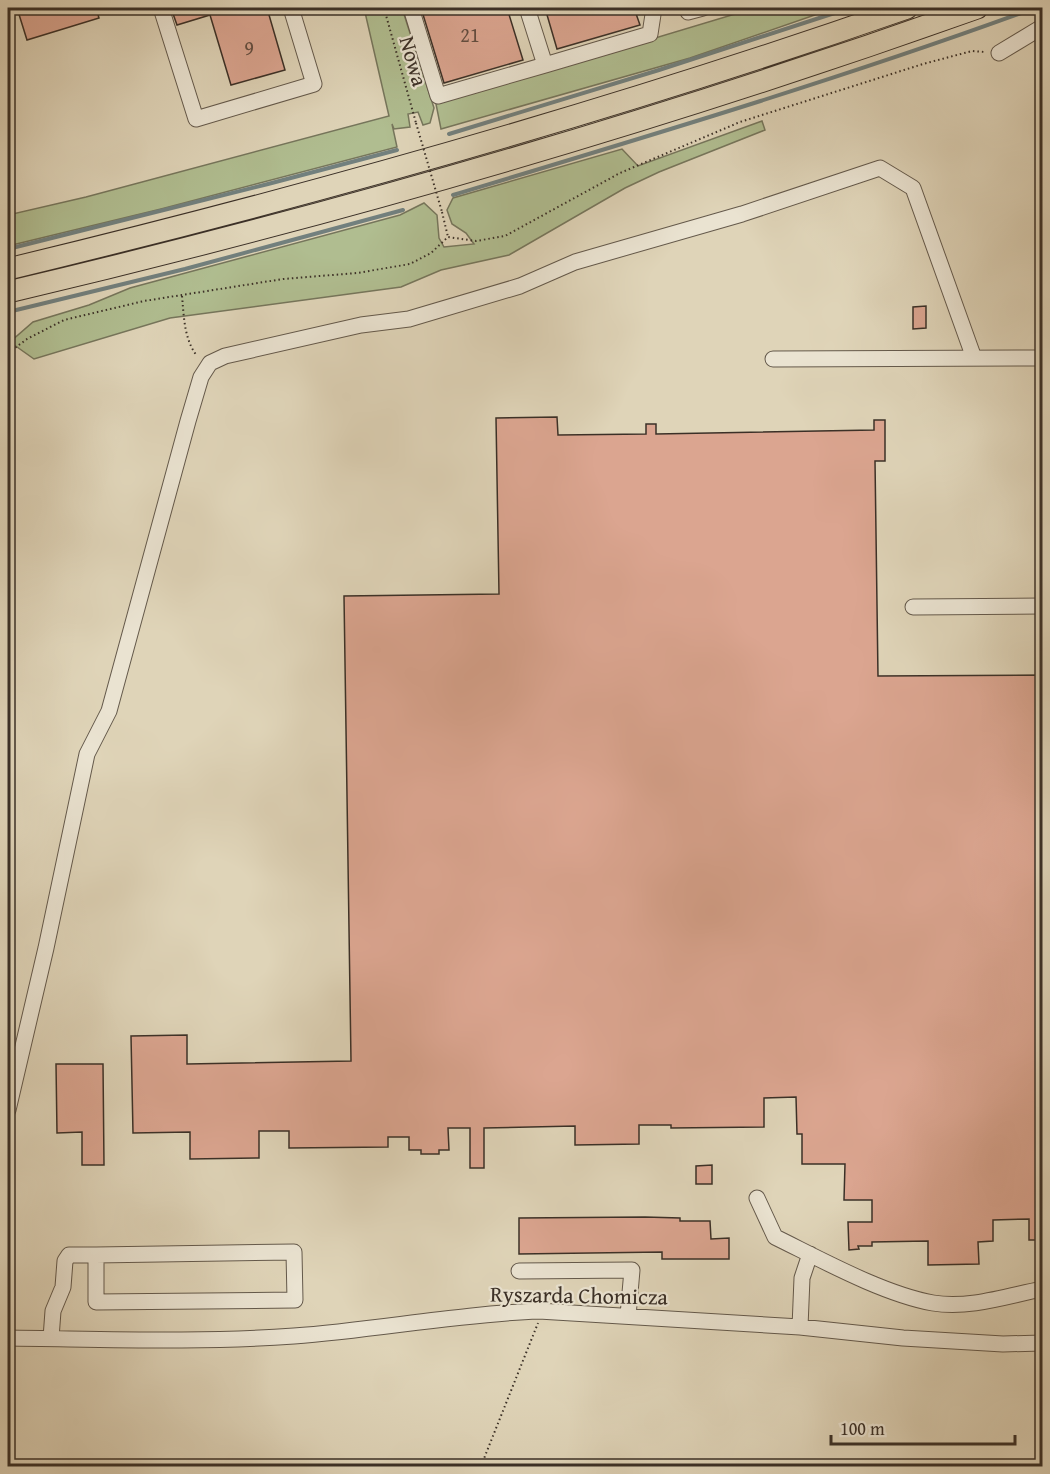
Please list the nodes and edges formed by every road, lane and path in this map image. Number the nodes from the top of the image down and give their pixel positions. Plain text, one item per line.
1 (160, 8) edge
2 (291, 8) edge
3 (384, 8) edge
4 (411, 8) edge
5 (527, 8) edge
6 (654, 8) edge
7 (687, 8) edge
8 (703, 8) edge
9 (907, 8) edge
10 (977, 8) edge
11 (1042, 27) edge
12 (999, 53) joint
13 (545, 65) junction
14 (448, 237) junction
15 (8, 269) edge
16 (8, 292) edge
17 (182, 296) junction
18 (8, 353) edge
19 (974, 358) junction
20 (1042, 358) edge
21 (773, 359) dead end
22 (210, 363) junction
23 (1042, 606) edge
24 (913, 608) dead end
25 (8, 1110) edge
26 (757, 1198) dead end
27 (810, 1254) junction
28 (96, 1255) junction
29 (519, 1271) dead end
30 (1042, 1289) edge
31 (539, 1311) junction
32 (628, 1316) junction
33 (800, 1327) junction
34 (8, 1338) edge
35 (51, 1338) junction
36 (1042, 1343) edge
37 (481, 1467) edge

1 - 2 street
3 - 14 path, Nowa, bridge
4 - 13 street
5 - 13 street
6 - 13 street
7 - 8 street
9 - 15 highway
10 - 16 highway
11 - 12 street
12 - 14 path
14 - 17 path
17 - 18 path
17 - 22 path
19 - 20 street
19 - 21 street
19 - 22 street
22 - 25 street
23 - 24 street
26 - 27 street
27 - 30 street
27 - 33 street
28 - 28 street
28 - 35 street
29 - 32 street
31 - 32 street, Ryszarda Chomicza
31 - 35 street, Ryszarda Chomicza
31 - 37 path
32 - 33 street, Ryszarda Chomicza
33 - 36 street, Ryszarda Chomicza
34 - 35 street, Ryszarda Chomicza

